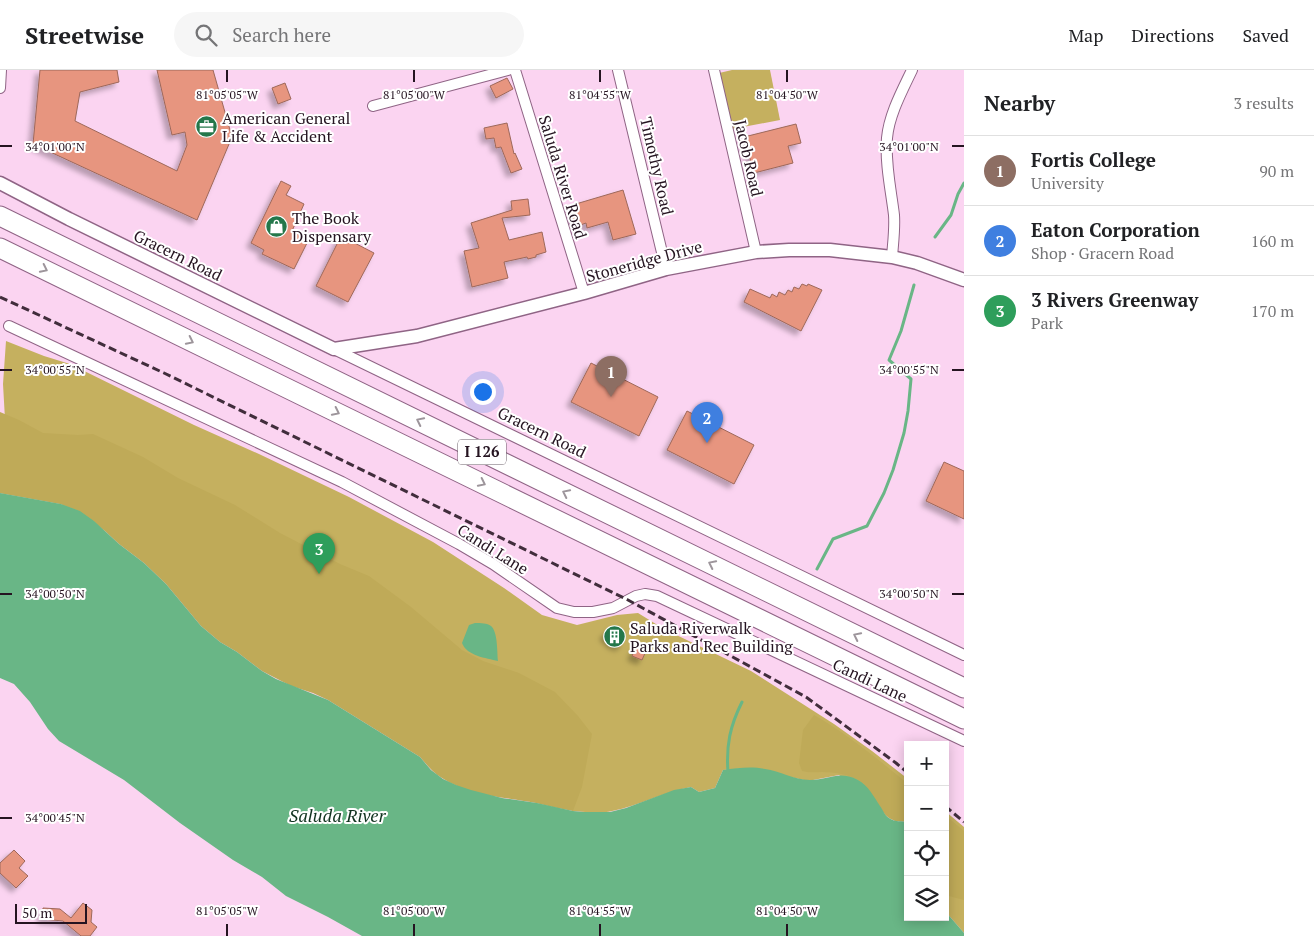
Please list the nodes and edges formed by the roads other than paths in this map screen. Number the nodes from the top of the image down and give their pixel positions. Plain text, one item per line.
1 (1, 70) edge
2 (508, 70) edge
3 (515, 70) edge
4 (618, 70) edge
5 (714, 70) edge
6 (912, 70) edge
7 (0, 88) edge
8 (373, 106) dead end
9 (0, 183) edge
10 (0, 216) edge
11 (0, 248) edge
12 (756, 252) junction
13 (892, 257) junction
14 (666, 269) junction
15 (964, 280) edge
16 (584, 293) junction
17 (9, 326) dead end
18 (334, 349) junction
19 (880, 647) junction
20 (964, 655) edge
21 (964, 676) edge
22 (964, 688) edge
23 (964, 719) edge
24 (964, 742) edge

1 - 7 street
2 - 8 street
3 - 16 street, Saluda River Road
4 - 14 street, Timothy Road
5 - 12 street, Jacob Road
6 - 13 street
9 - 18 street, Gracern Road
19 -> 10 highway, I 126
11 -> 23 highway, I 126
12 - 13 street, Stoneridge Drive
12 - 14 street, Stoneridge Drive
13 - 15 street, Stoneridge Drive
14 - 16 street, Stoneridge Drive
16 - 18 street, Stoneridge Drive
17 - 24 street, Candi Lane
18 - 20 street, Gracern Road
19 - 21 highway
19 - 22 highway, I 126

